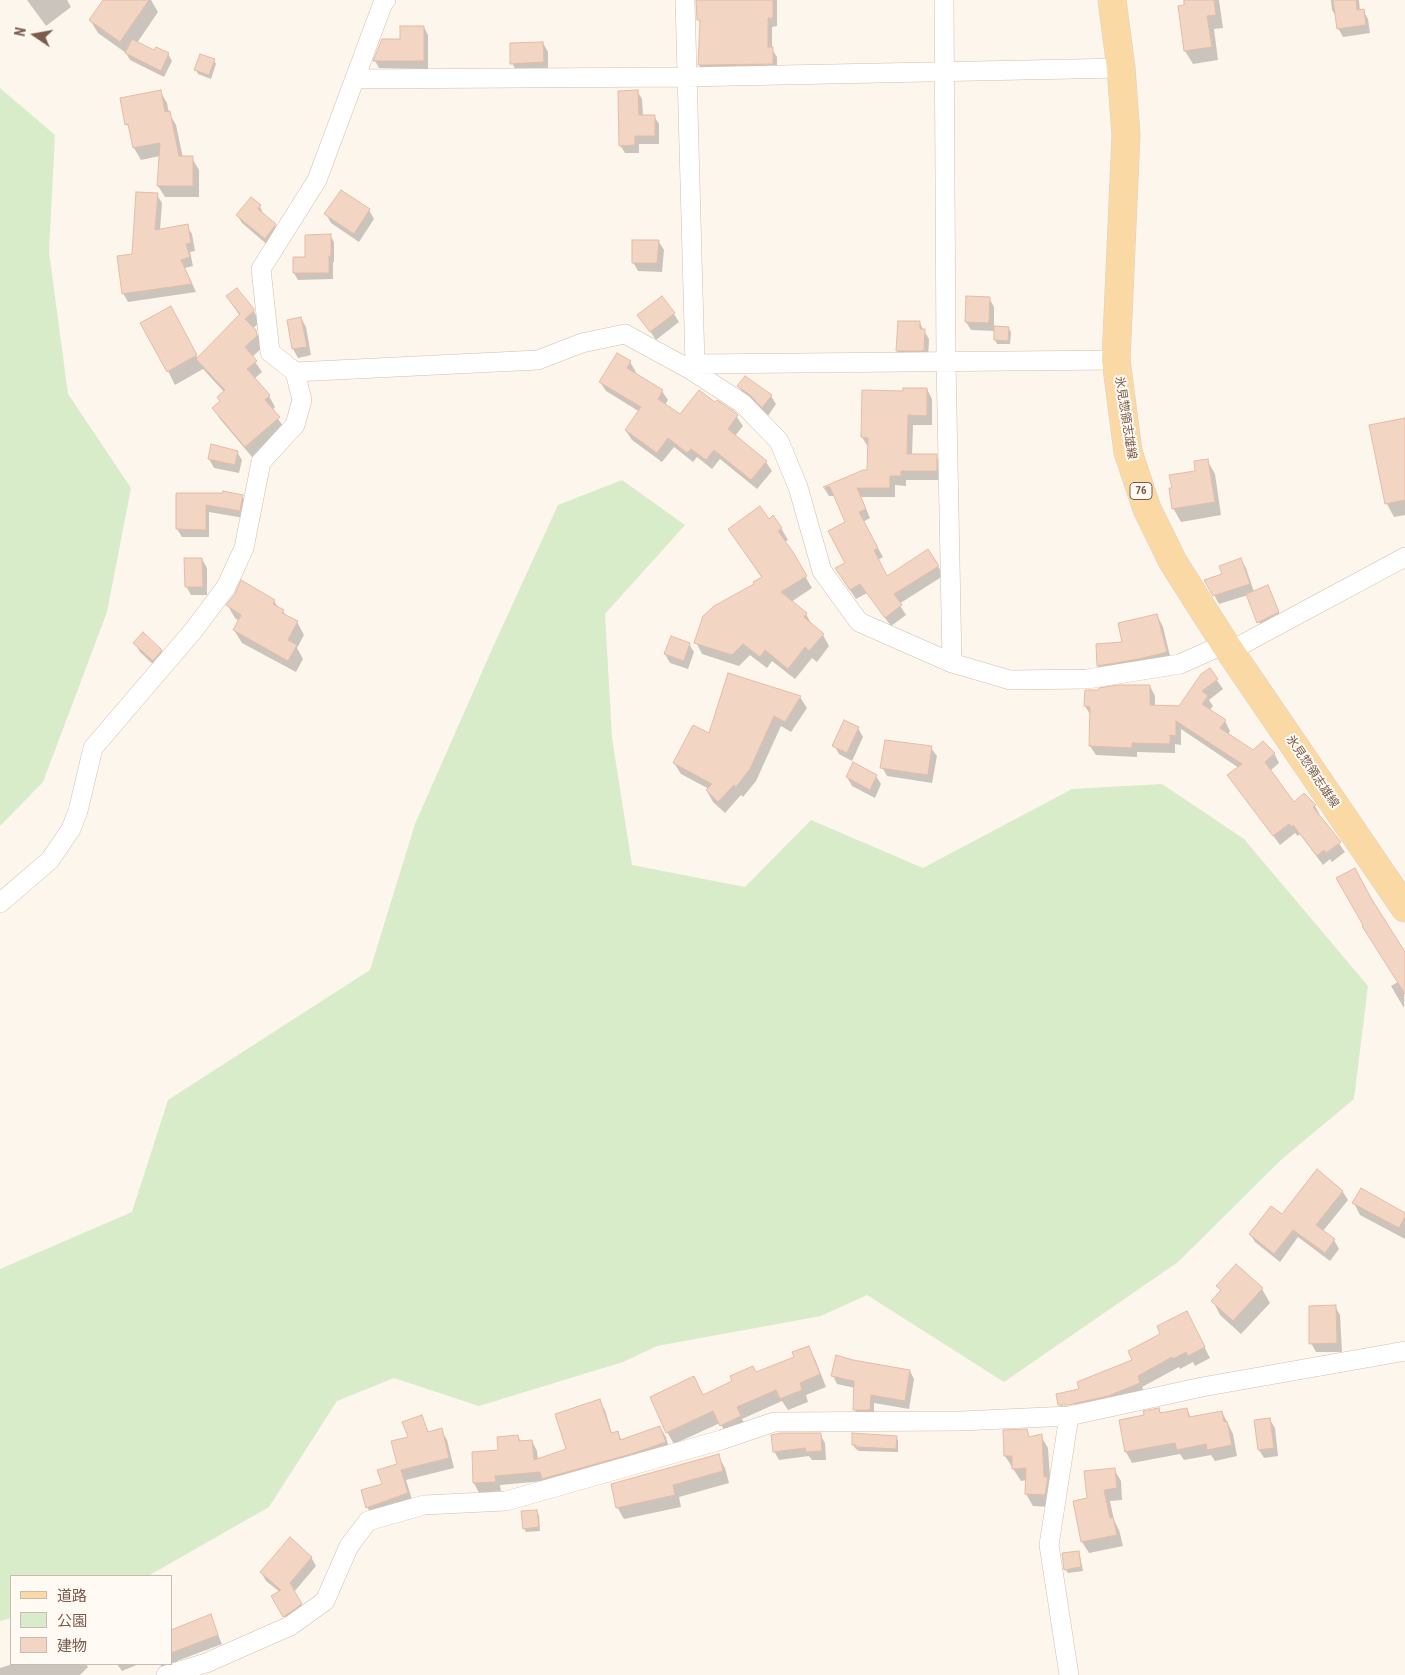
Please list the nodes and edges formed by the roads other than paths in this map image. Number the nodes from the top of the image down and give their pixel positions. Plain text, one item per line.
1 (386, 0) edge
2 (685, 0) edge
3 (944, 0) edge
4 (1112, 0) edge
5 (1121, 68) junction
6 (945, 71) junction
7 (686, 77) junction
8 (356, 79) junction
9 (1116, 360) junction
10 (946, 361) junction
11 (693, 367) junction
12 (295, 372) junction
13 (1405, 557) edge
14 (1228, 648) junction
15 (952, 662) junction
16 (0, 903) edge
17 (1405, 908) edge
18 (1405, 1351) edge
19 (1069, 1416) junction
20 (166, 1675) edge
21 (1069, 1675) edge

1 - 8 street
2 - 7 street
3 - 6 street
4 - 5 main road, 氷見惣領志雄線 / 76
5 - 6 street
5 - 9 main road, 氷見惣領志雄線 / 76
6 - 7 street
6 - 10 street
7 - 8 street
7 - 11 street
8 - 12 street
9 - 10 street
9 - 14 main road, 氷見惣領志雄線 / 76
10 - 11 street
10 - 15 street
11 - 12 street
11 - 15 street
12 - 16 street
13 - 14 street
14 - 15 street
14 - 17 main road, 氷見惣領志雄線 / 76
18 - 19 street
19 - 20 street
19 - 21 street

